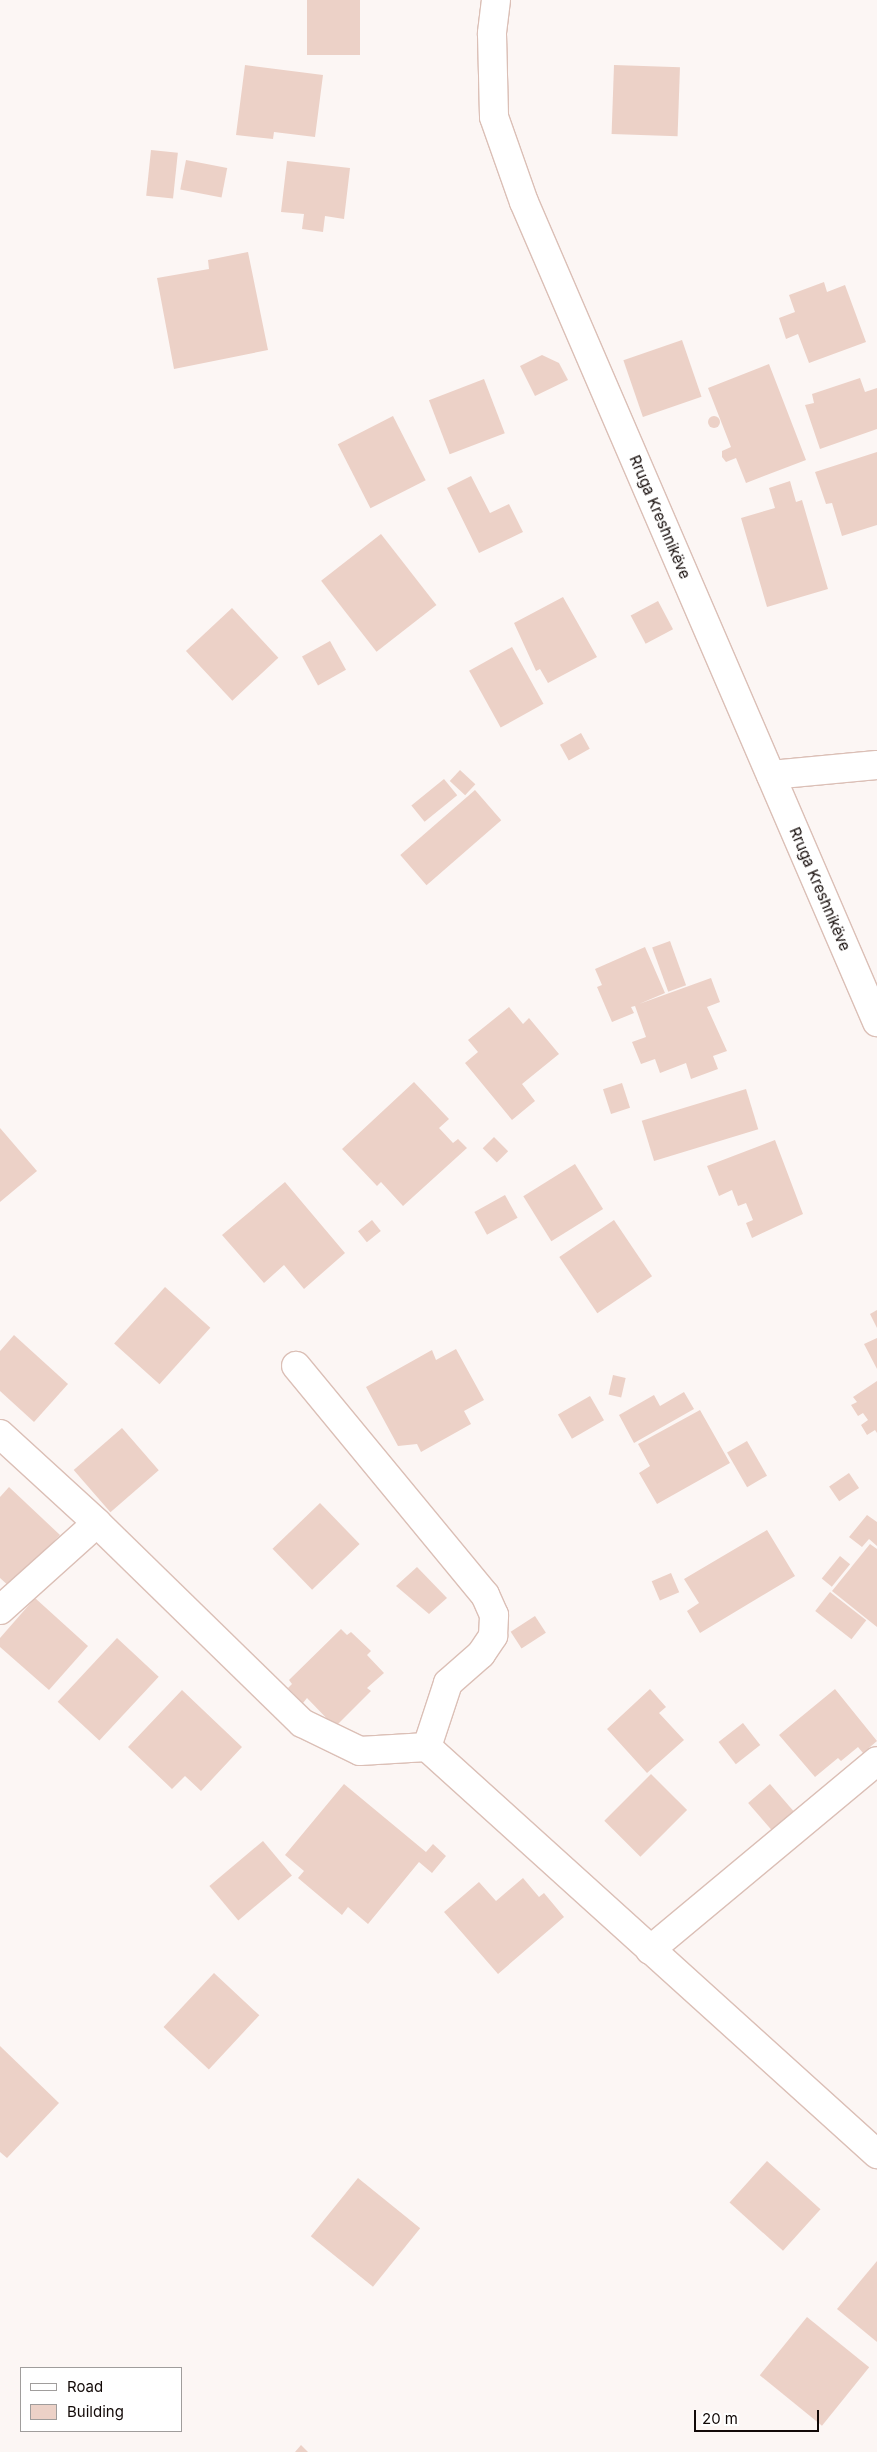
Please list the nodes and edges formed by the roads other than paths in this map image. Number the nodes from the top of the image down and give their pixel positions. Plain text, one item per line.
1 (496, 0) edge
2 (877, 765) edge
3 (772, 776) junction
4 (877, 1022) edge
5 (296, 1366) dead end
6 (0, 1434) edge
7 (97, 1524) junction
8 (0, 1610) edge
9 (427, 1747) junction
10 (877, 1761) edge
11 (650, 1950) junction
12 (877, 2154) edge

1 - 3 street, Rruga Kreshnikëve
2 - 3 street
3 - 4 street, Rruga Kreshnikëve
5 - 9 street
6 - 7 street
7 - 8 street
7 - 9 street
9 - 11 street
10 - 11 street
11 - 12 street

